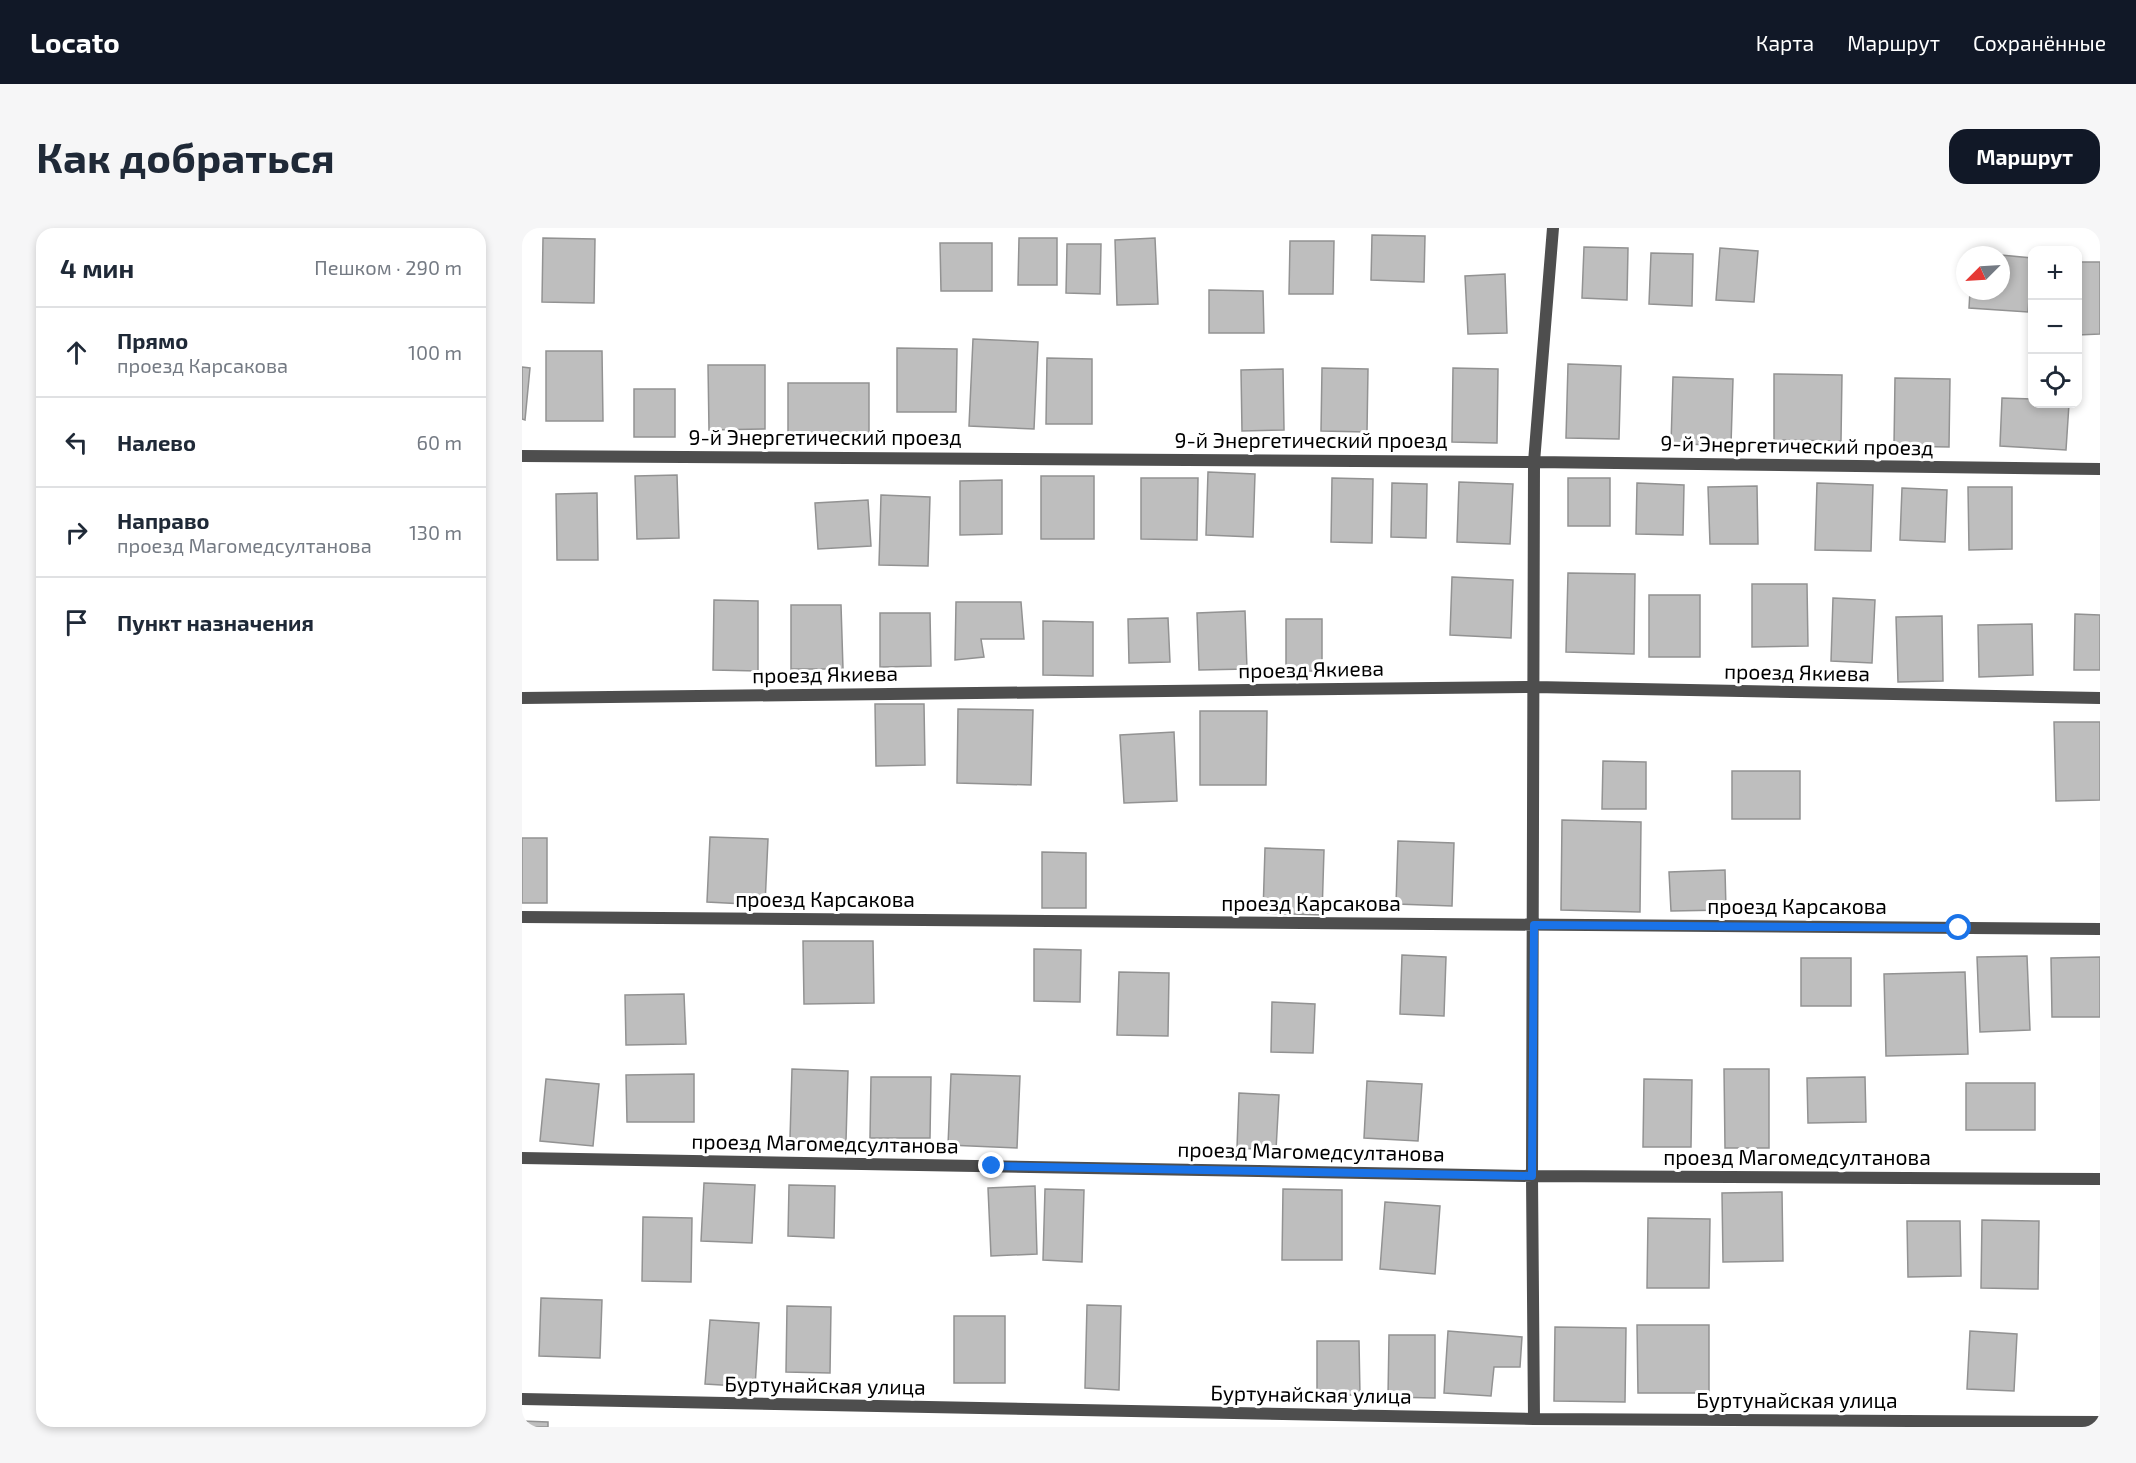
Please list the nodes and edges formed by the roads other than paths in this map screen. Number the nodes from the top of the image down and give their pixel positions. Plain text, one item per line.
1 (1553, 228) edge
2 (522, 456) edge
3 (1534, 462) junction
4 (2100, 469) edge
5 (1534, 687) junction
6 (522, 698) edge
7 (2100, 698) edge
8 (522, 917) edge
9 (1534, 925) junction
10 (2100, 929) edge
11 (522, 1158) edge
12 (1532, 1176) junction
13 (2100, 1179) edge
14 (522, 1399) edge
15 (1534, 1419) junction
16 (2100, 1422) edge

1 - 3 street
2 - 3 street, 9-й Энергетический проезд
3 - 4 street, 9-й Энергетический проезд
3 - 5 street
5 - 6 street, проезд Якиева
5 - 7 street, проезд Якиева
5 - 9 street
8 - 9 street, проезд Карсакова
9 - 10 street, проезд Карсакова
9 - 12 street
11 - 12 street, проезд Магомедсултанова
12 - 13 street, проезд Магомедсултанова
12 - 15 street
14 - 15 street, Буртунайская улица
15 - 16 street, Буртунайская улица

